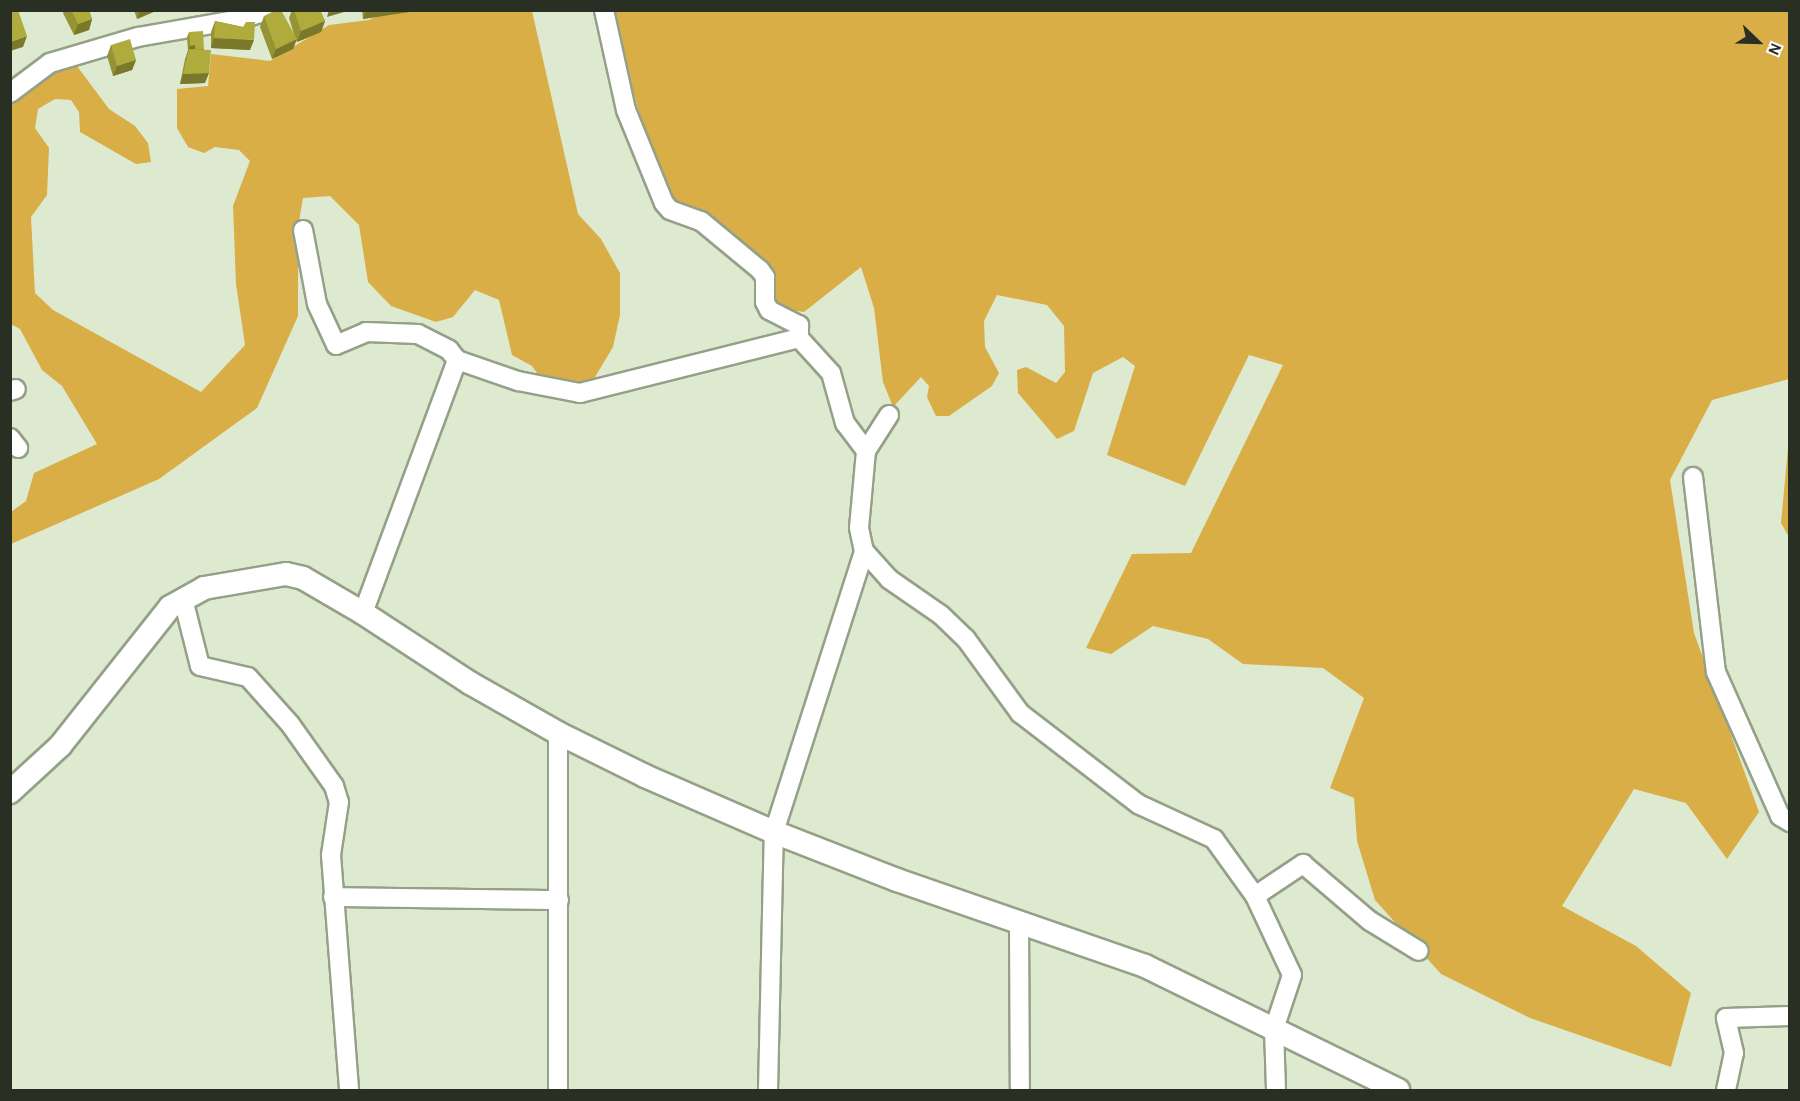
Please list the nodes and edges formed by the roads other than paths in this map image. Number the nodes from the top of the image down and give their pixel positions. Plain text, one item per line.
1 (270, 10) edge
2 (604, 10) edge
3 (10, 93) edge
4 (303, 230) dead end
5 (799, 338) junction
6 (457, 360) junction
7 (889, 415) dead end
8 (866, 451) junction
9 (1693, 477) dead end
10 (864, 551) junction
11 (183, 599) junction
12 (363, 613) junction
13 (558, 733) junction
14 (10, 792) edge
15 (1790, 822) edge
16 (774, 832) junction
17 (1255, 896) junction
18 (333, 897) junction
19 (560, 900) junction
20 (1019, 921) junction
21 (1419, 951) dead end
22 (1790, 1016) edge
23 (1274, 1029) junction
24 (349, 1090) edge
25 (558, 1090) edge
26 (768, 1090) edge
27 (1020, 1090) edge
28 (1276, 1090) edge
29 (1398, 1090) edge
30 (1726, 1090) edge

1 - 3 street
2 - 5 street
4 - 6 street
5 - 6 street
5 - 8 street
6 - 12 street
7 - 8 street
8 - 10 street
9 - 15 street
10 - 16 street
10 - 17 street
11 - 12 street
11 - 14 street
11 - 18 street
12 - 13 street
13 - 16 street
13 - 19 street
16 - 20 street
16 - 26 street
17 - 21 street
17 - 23 street
18 - 19 street
18 - 24 street
19 - 25 street
20 - 23 street
20 - 27 street
22 - 30 street
23 - 28 street
23 - 29 street

